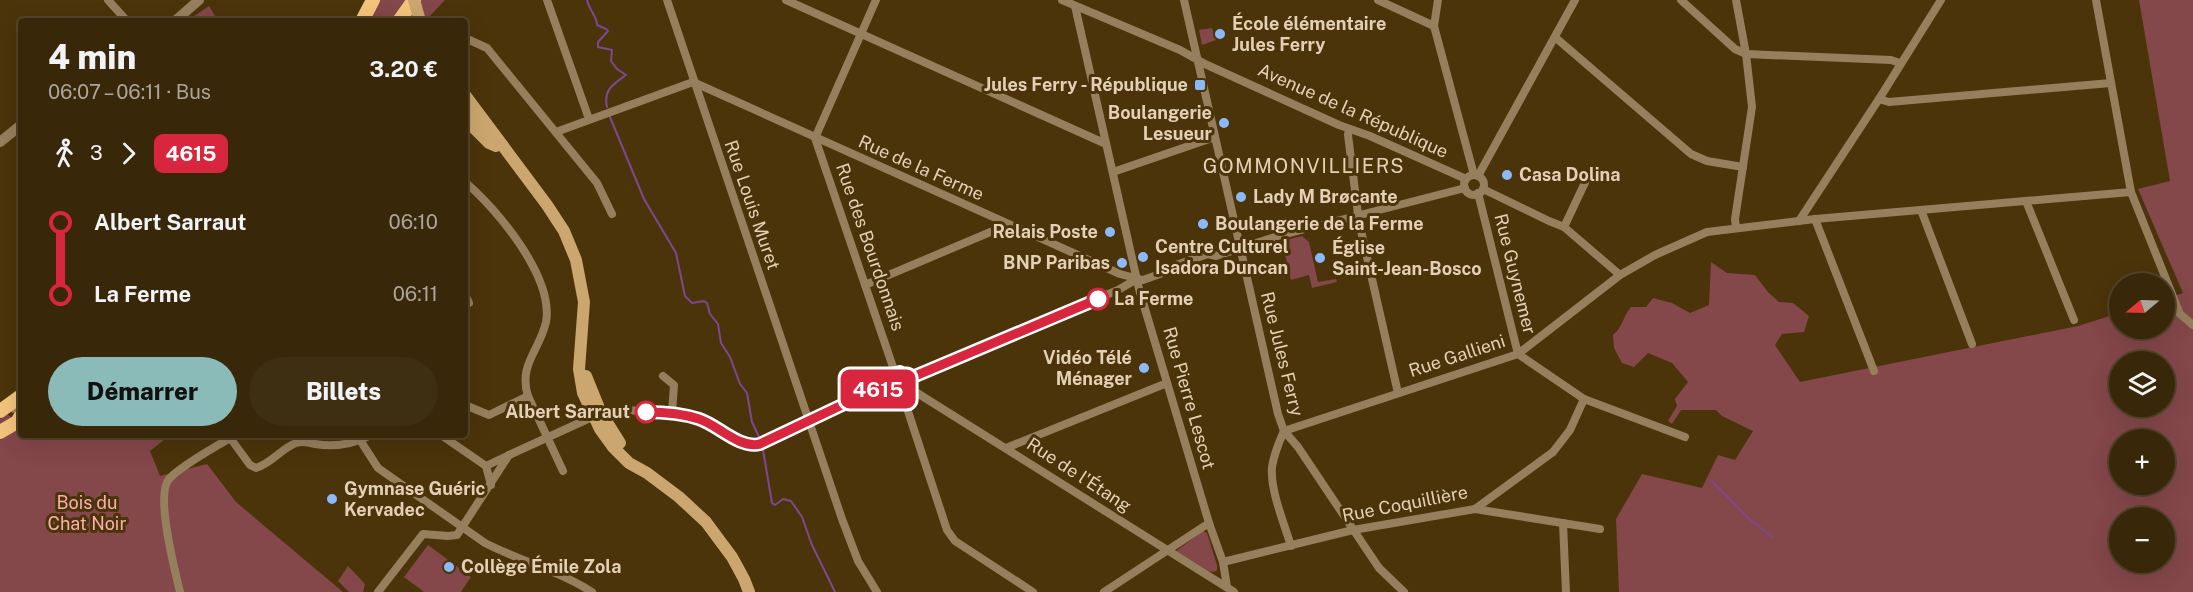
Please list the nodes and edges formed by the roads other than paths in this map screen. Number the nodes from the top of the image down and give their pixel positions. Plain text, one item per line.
1 (108, 0) edge
2 (200, 0) edge
3 (373, 0) edge
4 (414, 0) edge
5 (548, 0) edge
6 (667, 0) edge
7 (786, 0) edge
8 (876, 0) edge
9 (1062, 0) edge
10 (1184, 0) edge
11 (1378, 0) edge
12 (1438, 0) edge
13 (1575, 0) edge
14 (1681, 0) edge
15 (1736, 0) edge
16 (1941, 0) edge
17 (2096, 0) edge
18 (1075, 6) junction
19 (124, 18) edge
20 (179, 18) edge
21 (364, 18) edge
22 (401, 18) edge
23 (419, 18) edge
24 (1434, 26) junction
25 (861, 34) junction
26 (1556, 38) junction
27 (468, 39) edge
28 (1746, 54) junction
29 (1198, 60) junction
30 (1900, 63) junction
31 (693, 82) junction
32 (2111, 83) junction
33 (1879, 99) junction
34 (468, 100) edge
35 (468, 114) edge
36 (589, 119) junction
37 (468, 125) edge
38 (18, 127) edge
39 (1349, 129) junction
40 (556, 132) junction
41 (1215, 137) junction
42 (815, 138) junction
43 (0, 142) edge
44 (1106, 144) junction
45 (496, 146) junction
46 (1743, 167) junction
47 (1113, 172) junction
48 (1590, 172) dead end
49 (1471, 179) junction
50 (468, 185) edge
51 (533, 186) junction
52 (1480, 191) junction
53 (2131, 192) junction
54 (2026, 201) junction
55 (1921, 210) junction
56 (612, 214) dead end
57 (1358, 215) junction
58 (1815, 219) junction
59 (1799, 221) junction
60 (1007, 225) junction
61 (1564, 227) junction
62 (1736, 228) junction
63 (1240, 247) junction
64 (1620, 275) junction
65 (1137, 279) junction
66 (865, 285) junction
67 (2074, 320) dead end
68 (2193, 325) edge
69 (1972, 344) dead end
70 (1518, 354) junction
71 (1874, 371) dead end
72 (895, 373) junction
73 (663, 376) dead end
74 (1167, 383) junction
75 (889, 385) junction
76 (905, 385) junction
77 (1398, 393) junction
78 (528, 396) junction
79 (1584, 399) junction
80 (0, 402) edge
81 (468, 406) edge
82 (17, 410) edge
83 (672, 412) junction
84 (597, 415) junction
85 (808, 421) junction
86 (1284, 431) junction
87 (0, 432) edge
88 (1685, 437) dead end
89 (226, 438) edge
90 (230, 438) edge
91 (364, 438) edge
92 (445, 438) edge
93 (548, 438) junction
94 (360, 440) junction
95 (1006, 448) junction
96 (509, 455) junction
97 (486, 466) junction
98 (563, 471) dead end
99 (491, 485) junction
100 (1475, 509) junction
101 (1209, 522) junction
102 (1563, 524) junction
103 (463, 526) junction
104 (1600, 529) dead end
105 (1353, 530) junction
106 (1291, 546) junction
107 (1167, 551) junction
108 (1223, 562) junction
109 (1230, 590) edge
110 (180, 592) edge
111 (378, 592) edge
112 (592, 592) edge
113 (749, 592) edge
114 (876, 592) edge
115 (1033, 592) edge
116 (1104, 592) edge
117 (1404, 592) edge
118 (1566, 592) edge

1 - 19 street
2 - 20 street
3 - 21 main road
4 - 22 main road
4 - 23 main road, bridge
5 - 36 street
6 - 31 street, Rue Louis Muret
7 - 25 street
8 - 25 street
9 - 18 street, Avenue de la République
10 - 29 street, Rue Jules Ferry
11 - 24 street
12 - 24 street
13 - 26 street
14 - 28 street
15 - 28 street
16 - 30 street
17 - 32 street
18 - 29 street, Avenue de la République
18 - 44 street, Rue Pierre Lescot
24 - 49 street, Rue Guynemer
25 - 42 street
25 - 44 street
26 - 46 street
26 - 49 street
27 - 40 street
28 - 30 street
28 - 46 street
29 - 39 street, Avenue de la République
29 - 41 street, Rue Jules Ferry
30 - 33 street
31 - 36 street
31 - 42 street, Rue de la Ferme
31 - 85 street, Rue Louis Muret
32 - 33 street
32 - 53 street
33 - 59 street
34 - 51 main road
35 - 45 main road
36 - 40 street
37 - 45 main road
38 - 43 street
39 - 49 street, Avenue de la République
39 - 57 street
40 - 56 street
41 - 47 street
41 - 63 street, Rue Jules Ferry
42 - 60 street, Rue de la Ferme
42 - 66 street, Rue des Bourdonnais
44 - 47 street, Rue Pierre Lescot
45 - 51 main road
46 - 62 street
47 - 65 street, Rue Pierre Lescot
48 - 61 street
49 - 52 street, Rue Guynemer
49 - 52 street, Avenue de la République
49 - 57 street
50 - 78 street
51 - 84 main road
52 - 61 street, Avenue de la République
52 - 70 street, Rue Guynemer
53 - 54 street, Rue Gallieni
53 - 68 street
54 - 55 street, Rue Gallieni
54 - 67 street
55 - 58 street, Rue Gallieni
55 - 69 street
57 - 63 street
57 - 77 street
58 - 59 street, Rue Gallieni
58 - 71 street
59 - 62 street, Rue Gallieni
60 - 65 street, Rue de la Ferme
60 - 66 street
61 - 64 street, Avenue de la République
62 - 64 street, Rue Gallieni
63 - 65 street
63 - 86 street, Rue Jules Ferry
64 - 70 street, Rue Gallieni
65 - 74 street, Rue Pierre Lescot
65 - 76 street
66 - 72 street, Rue des Bourdonnais
70 - 77 street, Rue Gallieni
70 - 79 street, Rue Guynemer
72 - 75 street
72 - 76 street
73 - 83 street
74 - 95 street
74 - 101 street, Rue Pierre Lescot
75 - 76 street
75 - 85 street
76 - 95 street, Rue de l'Étang
76 - 115 street
77 - 86 street, Rue Gallieni
78 - 81 street
78 - 93 street
79 - 88 street, Rue Guynemer
79 - 100 street, Rue Coquillière
80 - 82 street
82 - 87 main road
83 - 84 street
83 - 85 street
84 - 93 street
84 - 113 main road
85 - 114 street, Rue Louis Muret
86 - 105 street, Rue Jules Ferry
86 - 106 street
89 - 110 street
90 - 94 street
91 - 94 street
92 - 97 street
93 - 96 street
93 - 98 street
94 - 103 street
95 - 107 street, Rue de l'Étang
96 - 97 street
96 - 99 street
97 - 99 street
99 - 103 street
100 - 102 street
100 - 105 street, Rue Coquillière
101 - 107 street
101 - 108 street, Rue Pierre Lescot
102 - 104 street
102 - 118 street
103 - 111 street
103 - 112 street
105 - 106 street, Rue Coquillière
105 - 117 street, Rue Jules Ferry
106 - 108 street, Rue Coquillière
107 - 109 street, Rue de l'Étang
107 - 116 street
108 - 109 street, Rue Pierre Lescot

